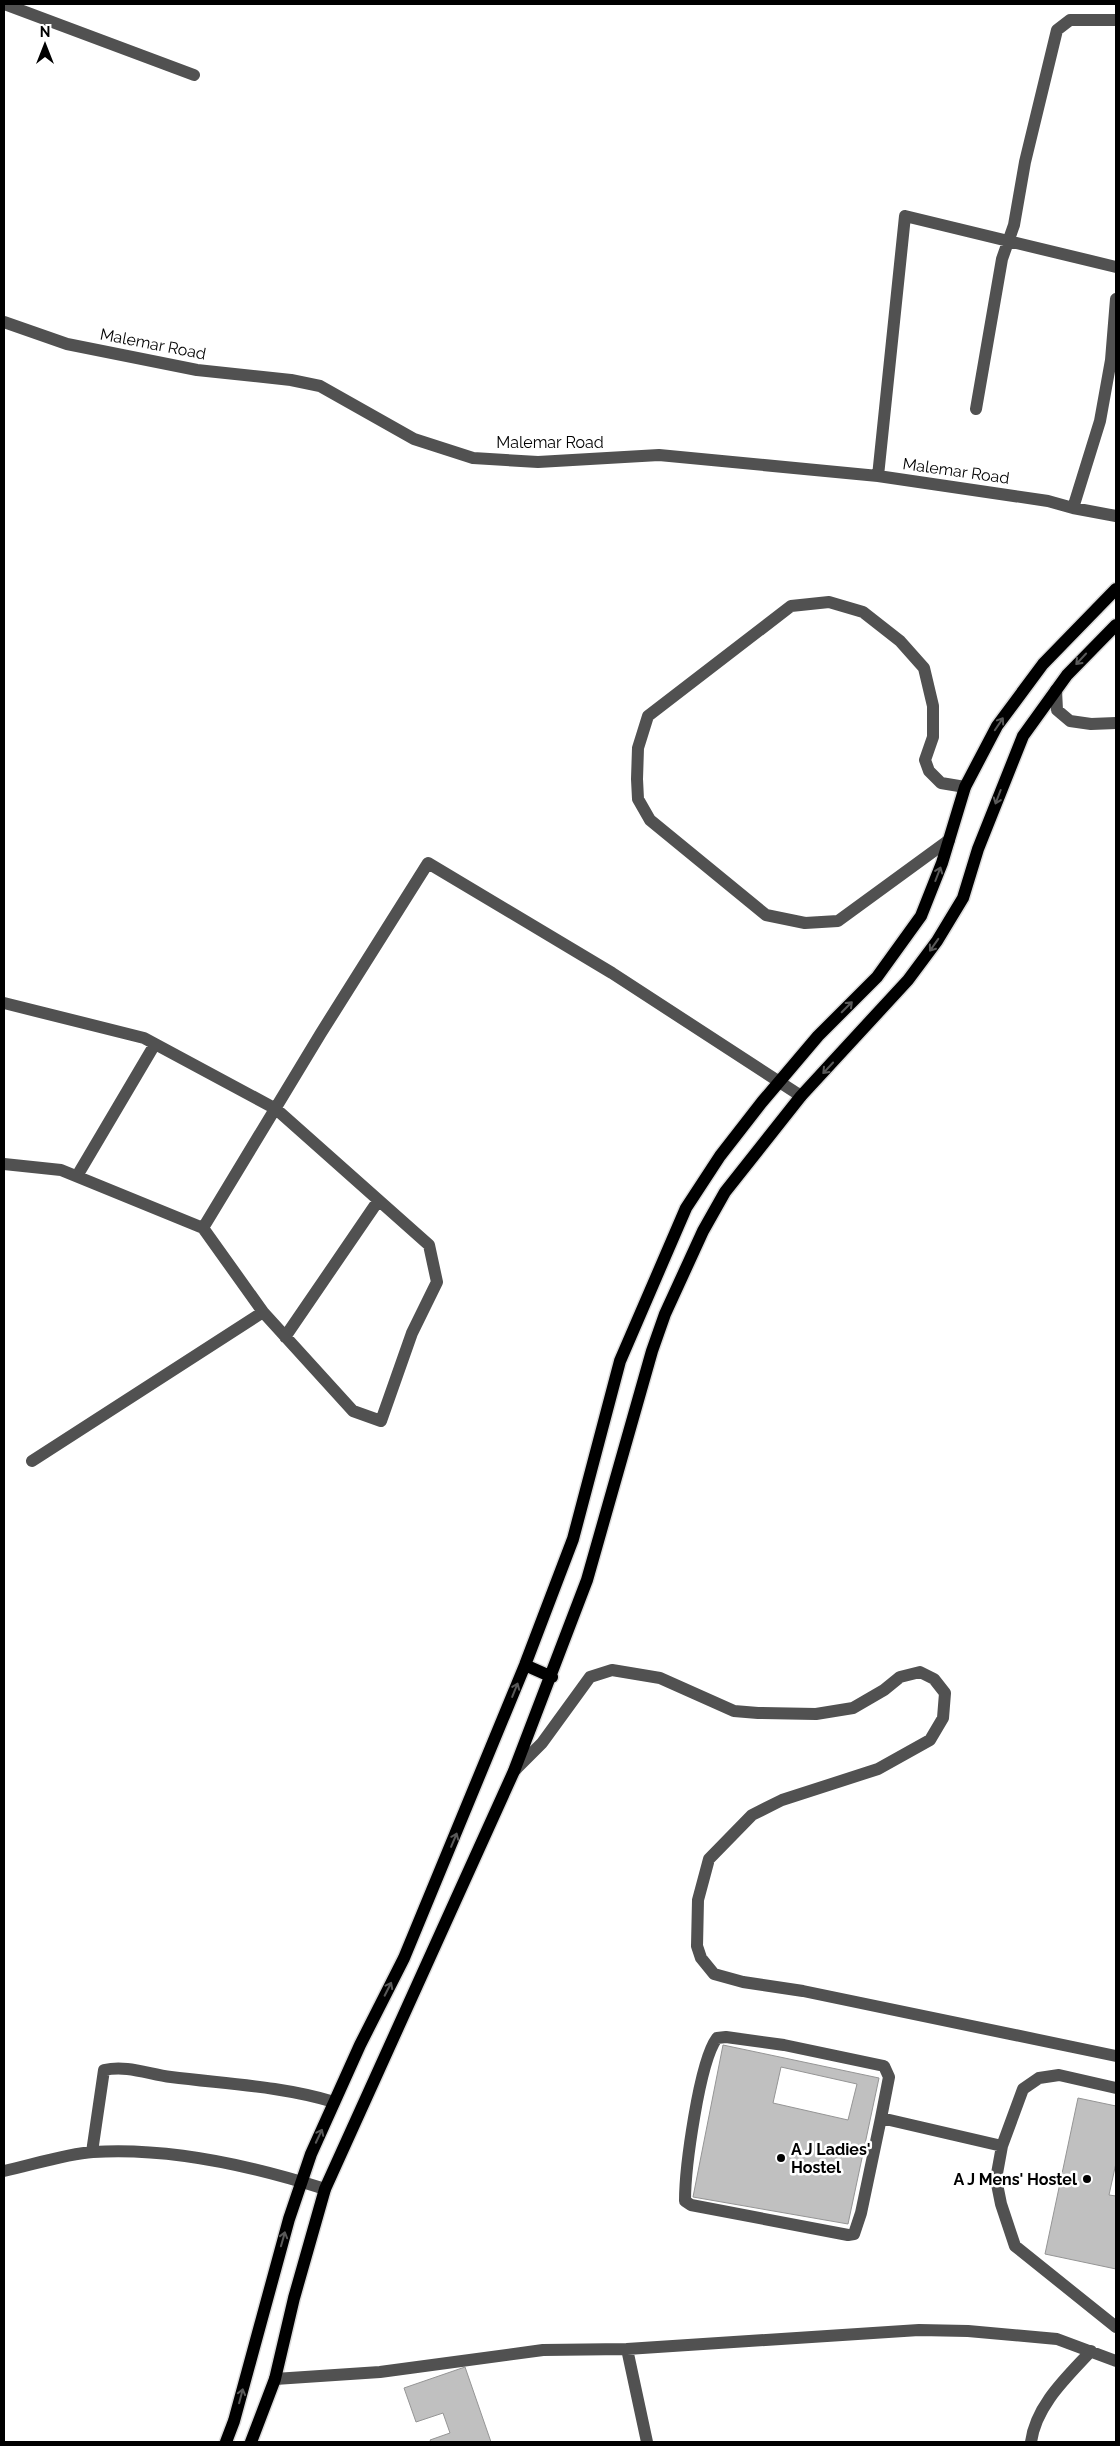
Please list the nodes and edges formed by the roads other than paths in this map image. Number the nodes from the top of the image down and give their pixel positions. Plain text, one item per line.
1 (4, 4) edge
2 (1116, 20) edge
3 (194, 75) dead end
4 (1009, 240) junction
5 (1116, 267) edge
6 (1116, 299) edge
7 (4, 322) edge
8 (1113, 370) edge
9 (976, 409) dead end
10 (878, 476) junction
11 (1073, 508) junction
12 (1116, 516) edge
13 (1116, 589) edge
14 (1116, 625) edge
15 (1056, 690) junction
16 (1116, 723) edge
17 (965, 787) junction
18 (949, 840) junction
19 (4, 1003) edge
20 (155, 1044) junction
21 (779, 1082) junction
22 (801, 1096) junction
23 (276, 1109) junction
24 (4, 1164) edge
25 (77, 1176) junction
26 (378, 1200) junction
27 (203, 1228) junction
28 (263, 1312) junction
29 (285, 1337) junction
30 (32, 1460) dead end
31 (525, 1665) junction
32 (552, 1677) junction
33 (514, 1771) junction
34 (1116, 2056) edge
35 (1116, 2088) edge
36 (334, 2102) junction
37 (881, 2118) junction
38 (1002, 2146) junction
39 (92, 2152) junction
40 (4, 2171) edge
41 (302, 2181) junction
42 (325, 2189) junction
43 (1116, 2326) edge
44 (627, 2349) junction
45 (1092, 2351) junction
46 (1116, 2361) edge
47 (275, 2379) junction
48 (226, 2442) edge
49 (251, 2442) edge
50 (648, 2442) edge
51 (1031, 2442) edge

1 - 3 street
2 - 4 street
4 - 5 street
4 - 9 street
4 - 10 street
6 - 8 street
7 - 10 street, Malemar Road
8 - 11 street
10 - 11 street, Malemar Road
11 - 12 street, Malemar Road
17 -> 13 main road
14 -> 15 main road
15 - 16 street
15 -> 22 main road
17 - 18 main road
17 - 18 street
21 -> 18 main road
19 - 20 street
20 - 23 street
20 - 25 street
21 - 22 street
21 - 23 street
21 - 31 main road
22 - 32 main road
23 - 26 street
23 - 27 street
24 - 25 street
25 - 27 street
26 - 29 street
26 - 29 street
27 - 28 street
28 - 29 street
28 - 30 street
31 - 32 main road
36 -> 31 main road
32 - 33 main road
33 - 34 street
33 - 42 main road
35 - 38 street
36 - 39 street
41 -> 36 main road
37 - 37 street
37 - 38 street
38 - 43 street
39 - 40 street
39 - 41 street
41 - 42 street
48 -> 41 main road
42 - 47 main road
44 - 45 street
44 - 47 street
44 - 50 street
45 - 46 street
45 - 51 street
47 - 49 main road

